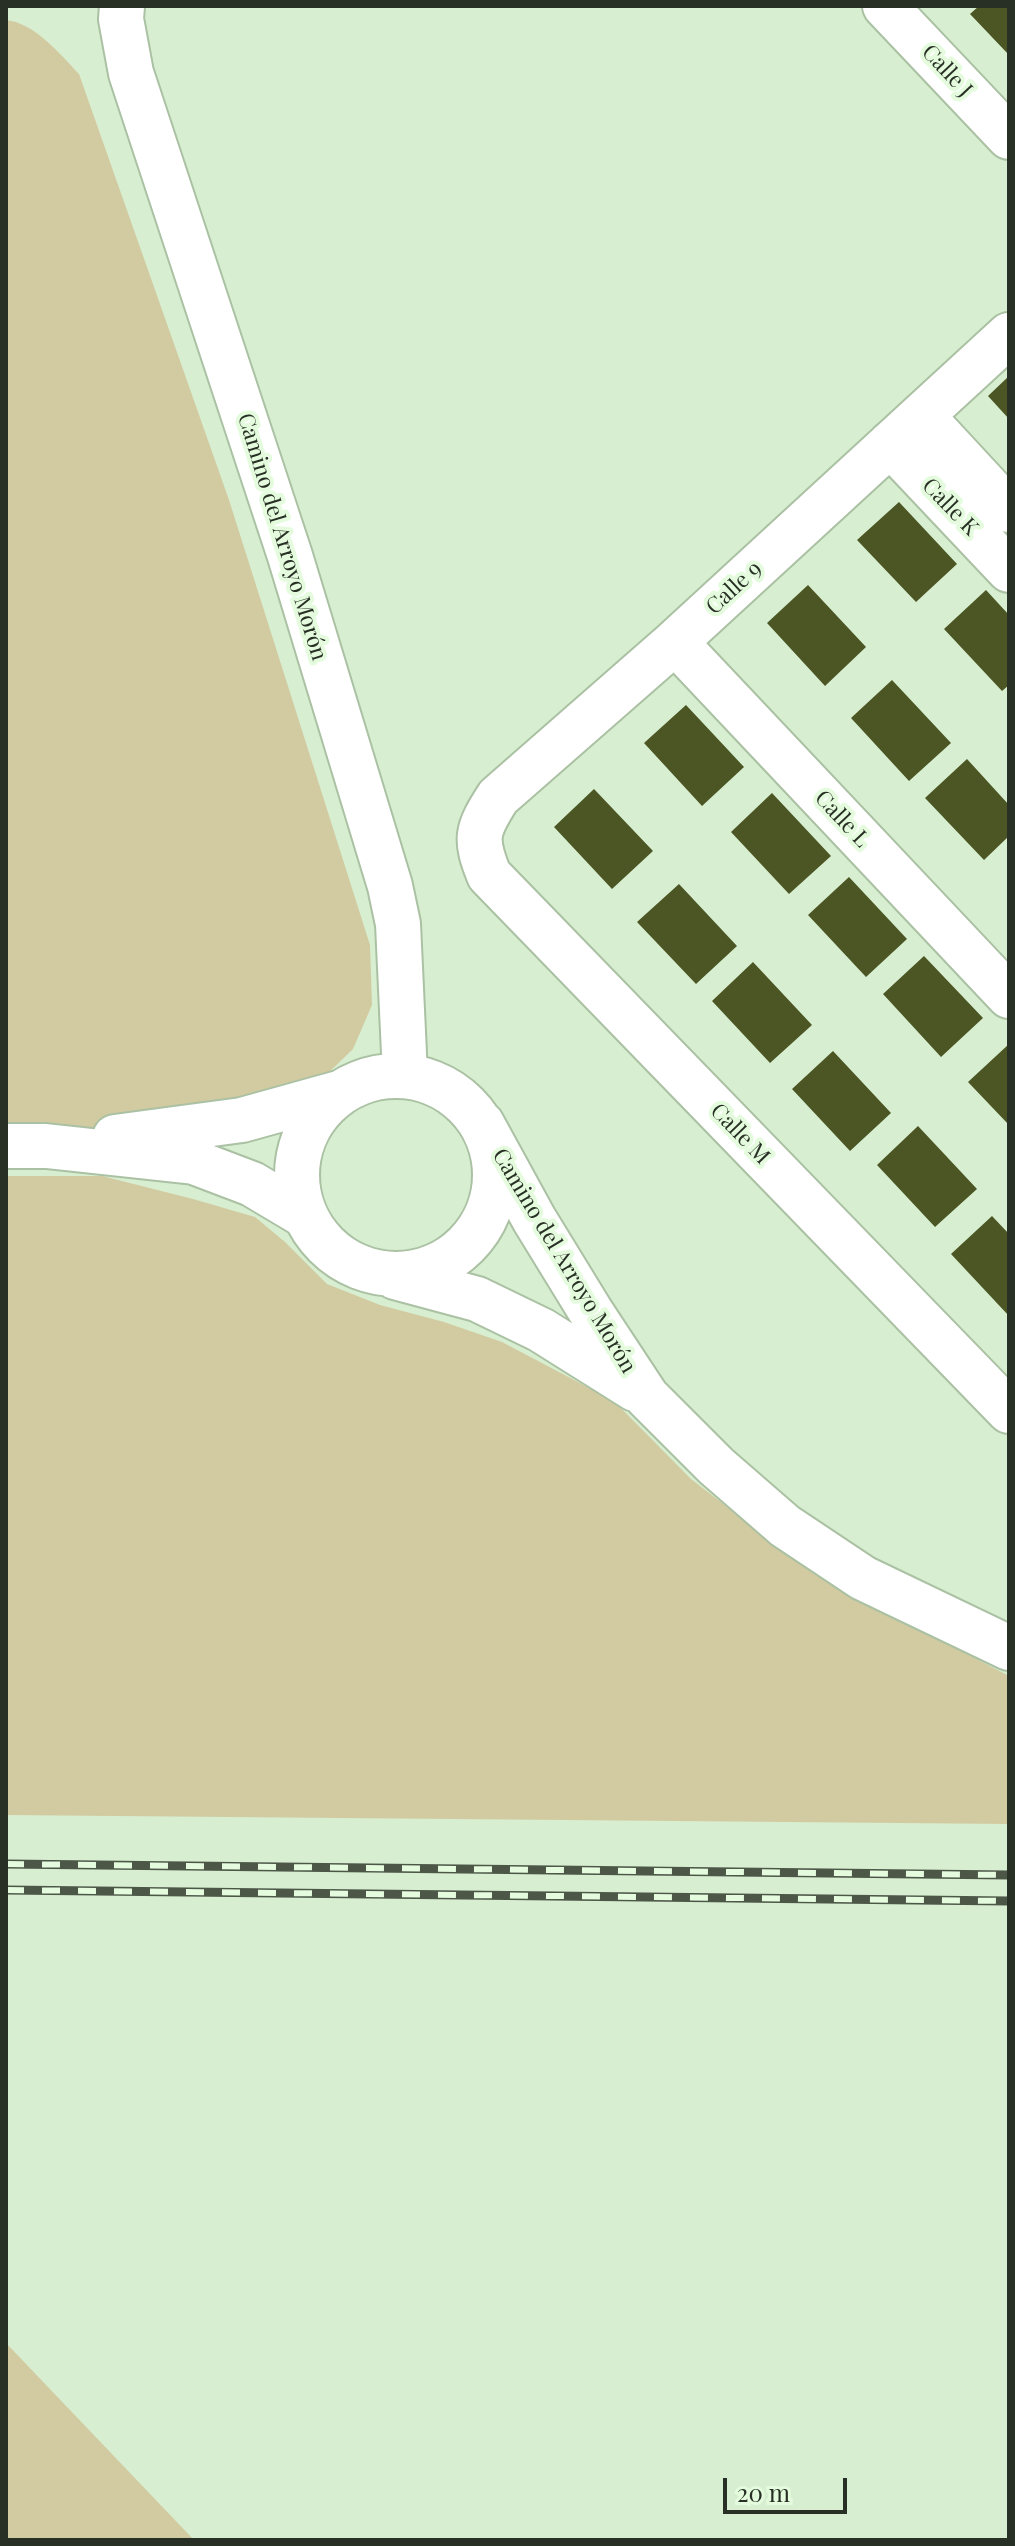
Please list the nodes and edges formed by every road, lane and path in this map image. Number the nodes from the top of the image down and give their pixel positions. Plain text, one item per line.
1 (885, 6) edge
2 (110, 10) edge
3 (1009, 137) edge
4 (1009, 335) edge
5 (906, 430) junction
6 (1009, 510) edge
7 (1009, 570) edge
8 (675, 642) junction
9 (479, 852) joint
10 (1009, 996) edge
11 (405, 1075) junction
12 (339, 1093) junction
13 (482, 1124) junction
14 (26, 1146) edge
15 (304, 1215) junction
16 (384, 1274) junction
17 (647, 1397) junction
18 (1009, 1411) edge
19 (1009, 1648) edge

1 - 3 street, Calle J
2 - 11 street, Camino del Arroyo Morón
4 - 5 street, Calle 9
5 - 6 street, Calle K
5 - 7 street, Calle K
5 - 8 street, Calle 9
8 - 9 street, Calle 9
8 - 10 street, Calle L
9 - 18 street, Calle M
11 - 12 street, Camino del Arroyo Morón
11 - 13 street, Camino del Arroyo Morón
12 - 14 street, Camino del Arroyo Morón
12 - 15 street, Camino del Arroyo Morón
13 - 16 street, Camino del Arroyo Morón
13 - 17 street, Camino del Arroyo Morón
14 - 15 street, Camino del Arroyo Morón
15 - 16 street, Camino del Arroyo Morón
16 - 17 street, Camino del Arroyo Morón
17 - 19 street, Camino del Arroyo Morón

